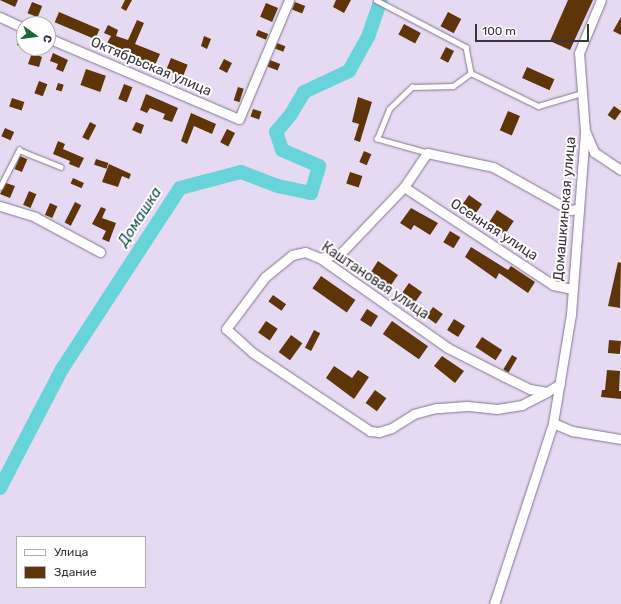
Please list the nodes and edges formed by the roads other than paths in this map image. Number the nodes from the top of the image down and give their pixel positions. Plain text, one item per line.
1 (289, 0) edge
2 (376, 0) edge
3 (601, 0) edge
4 (0, 17) edge
5 (16, 24) edge
6 (56, 41) edge
7 (471, 73) junction
8 (582, 93) junction
9 (585, 132) junction
10 (427, 153) junction
11 (62, 167) dead end
12 (621, 170) edge
13 (0, 187) edge
14 (404, 187) junction
15 (0, 206) edge
16 (579, 209) junction
17 (100, 252) dead end
18 (320, 258) junction
19 (572, 289) junction
20 (560, 384) junction
21 (547, 392) junction
22 (553, 423) junction
23 (621, 439) edge
24 (494, 604) edge

1 - 6 street, Октябрьская улица
2 - 7 lane
3 - 8 street, Домашкинская улица
4 - 5 street
7 - 8 lane
7 - 10 lane
8 - 9 street, Домашкинская улица
9 - 12 street
9 - 16 street, Домашкинская улица
10 - 14 street
10 - 16 street
11 - 13 lane
14 - 18 street
14 - 19 street, Осенняя улица
15 - 17 street
16 - 19 street, Домашкинская улица
18 - 21 street, Каштановая улица
18 - 21 street, Каштановая улица
19 - 20 street, Домашкинская улица
20 - 21 street
20 - 22 street, Домашкинская улица
22 - 23 street
22 - 24 street, Домашкинская улица

